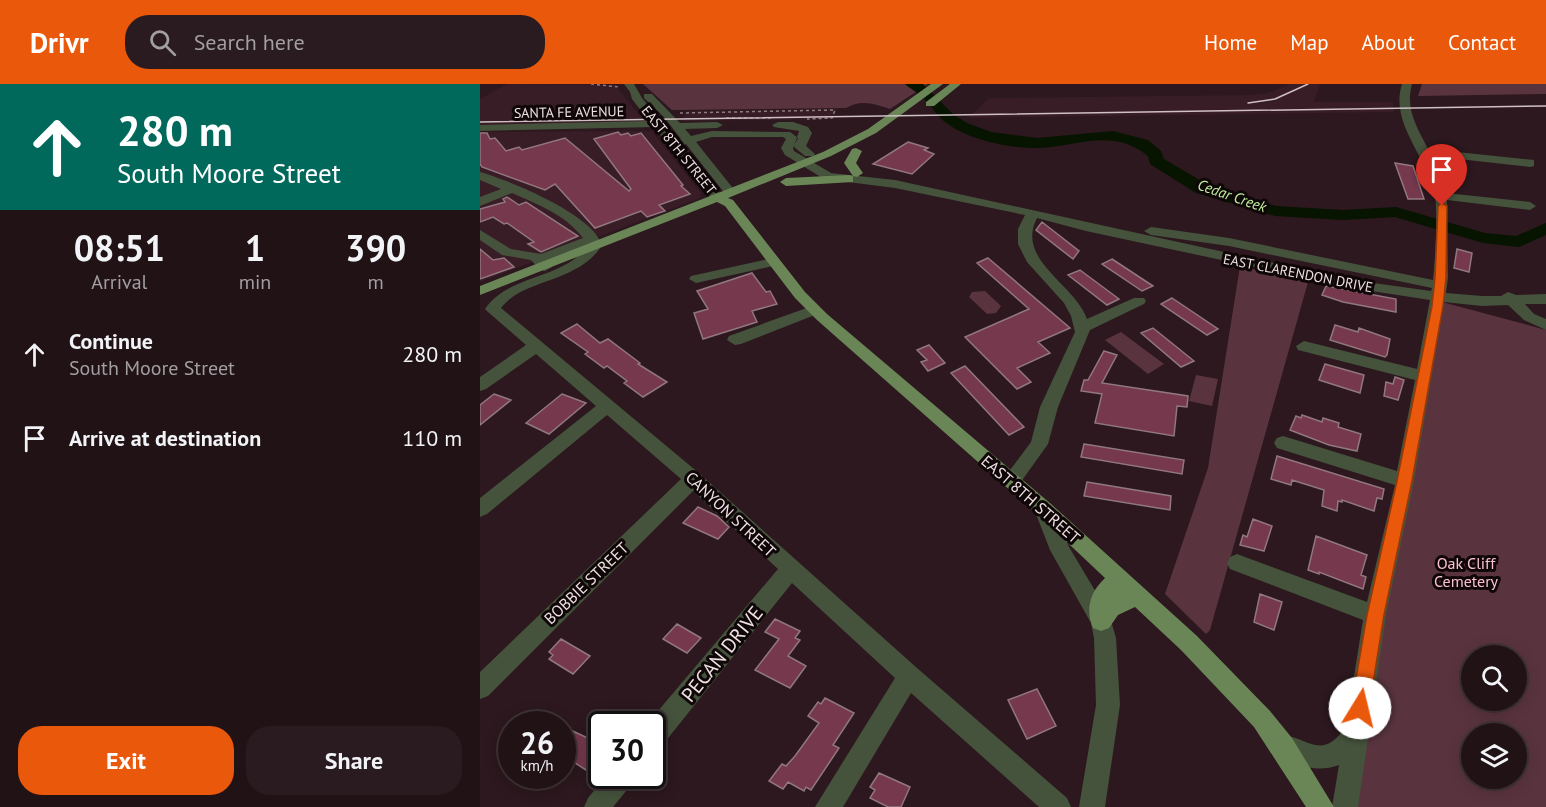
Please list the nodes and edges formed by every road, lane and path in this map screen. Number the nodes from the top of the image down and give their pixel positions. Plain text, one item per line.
1 (591, 84) edge
2 (938, 84) edge
3 (1407, 84) edge
4 (628, 87) edge
5 (952, 87) edge
6 (921, 103) junction
7 (777, 118) dead end
8 (807, 119) dead end
9 (680, 122) junction
10 (726, 122) junction
11 (658, 124) junction
12 (480, 128) edge
13 (679, 140) junction
14 (856, 151) junction
15 (1424, 153) junction
16 (1530, 163) dead end
17 (817, 164) junction
18 (480, 176) edge
19 (853, 176) junction
20 (786, 182) junction
21 (512, 189) junction
22 (1441, 196) junction
23 (725, 197) junction
24 (480, 202) edge
25 (1530, 206) dead end
26 (1033, 213) junction
27 (1054, 217) junction
28 (480, 234) edge
29 (593, 243) junction
30 (1317, 261) junction
31 (773, 262) junction
32 (542, 263) junction
33 (1312, 276) junction
34 (696, 279) dead end
35 (1546, 289) edge
36 (480, 291) edge
37 (1439, 292) junction
38 (1508, 296) junction
39 (1546, 299) edge
40 (1139, 301) dead end
41 (815, 310) junction
42 (1546, 325) edge
43 (1083, 327) junction
44 (735, 340) dead end
45 (537, 345) junction
46 (1304, 346) dead end
47 (1424, 377) junction
48 (480, 385) edge
49 (608, 405) junction
50 (1283, 442) dead end
51 (693, 479) junction
52 (1011, 481) junction
53 (1405, 481) junction
54 (480, 509) edge
55 (1044, 509) junction
56 (1237, 563) dead end
57 (790, 569) junction
58 (1120, 577) junction
59 (1139, 595) junction
60 (1376, 615) junction
61 (1101, 621) junction
62 (909, 676) junction
63 (480, 687) edge
64 (666, 721) edge
65 (1357, 732) junction
66 (1283, 747) junction
67 (612, 789) edge
68 (1056, 806) edge
69 (597, 807) edge
70 (828, 807) edge
71 (1092, 807) edge
72 (1321, 807) edge
73 (1345, 807) edge

1 - 4 path
2 - 6 main road
3 - 15 street
4 - 9 street, EAST 8TH STREET
4 - 11 street, EAST 8TH STREET
5 - 6 main road
6 - 14 main road
6 - 17 main road
7 - 10 path
8 - 9 path
9 - 10 street
9 - 13 street, EAST 8TH STREET
10 - 13 street
10 - 17 street
11 - 12 street, SANTA FE AVENUE
11 - 13 street, EAST 8TH STREET
13 - 17 street
13 - 23 street, EAST 8TH STREET
14 - 17 main road
14 - 19 main road
15 - 16 street
15 - 22 street
17 - 19 street, EAST CLARENDON DRIVE
17 - 20 main road
17 - 23 main road
18 - 21 street
19 - 20 main road
19 - 26 street, EAST CLARENDON DRIVE
20 - 23 main road
21 - 24 street
21 - 29 street
22 - 25 street
22 - 37 street
23 - 29 main road
23 - 31 main road, EAST 8TH STREET
26 - 27 street, EAST CLARENDON DRIVE
26 - 43 street
27 - 30 street, EAST CLARENDON DRIVE
27 - 33 street, EAST CLARENDON DRIVE
28 - 32 street
29 - 32 main road
29 - 45 street, CANYON STREET
30 - 33 street
30 - 37 street, EAST CLARENDON DRIVE
31 - 34 street
31 - 41 main road, EAST 8TH STREET
32 - 36 main road
33 - 37 street, EAST CLARENDON DRIVE
35 - 38 street, EAST CLARENDON DRIVE
37 - 38 street, EAST CLARENDON DRIVE
37 - 47 street
38 - 39 street, EAST CLARENDON DRIVE
38 - 42 street
40 - 43 street
41 - 44 street
41 - 52 main road, EAST 8TH STREET
43 - 52 street
45 - 48 street
45 - 49 street, CANYON STREET
46 - 47 street
47 - 53 street
49 - 51 street, CANYON STREET
49 - 54 street
50 - 53 street
51 - 57 street, CANYON STREET
51 - 63 street, BOBBIE STREET
52 - 55 main road, EAST 8TH STREET
53 - 60 street
55 - 58 main road, EAST 8TH STREET
55 - 61 street
56 - 60 street
57 - 62 street, CANYON STREET
57 - 64 street, PECAN DRIVE
58 - 59 main road, EAST 8TH STREET
58 - 61 main road
59 - 61 main road
59 - 66 main road, EAST 8TH STREET
60 - 65 street
61 - 71 street
62 - 68 street, CANYON STREET
62 - 70 street
65 - 66 street
65 - 73 street
66 - 72 main road, EAST 8TH STREET
67 - 69 street

